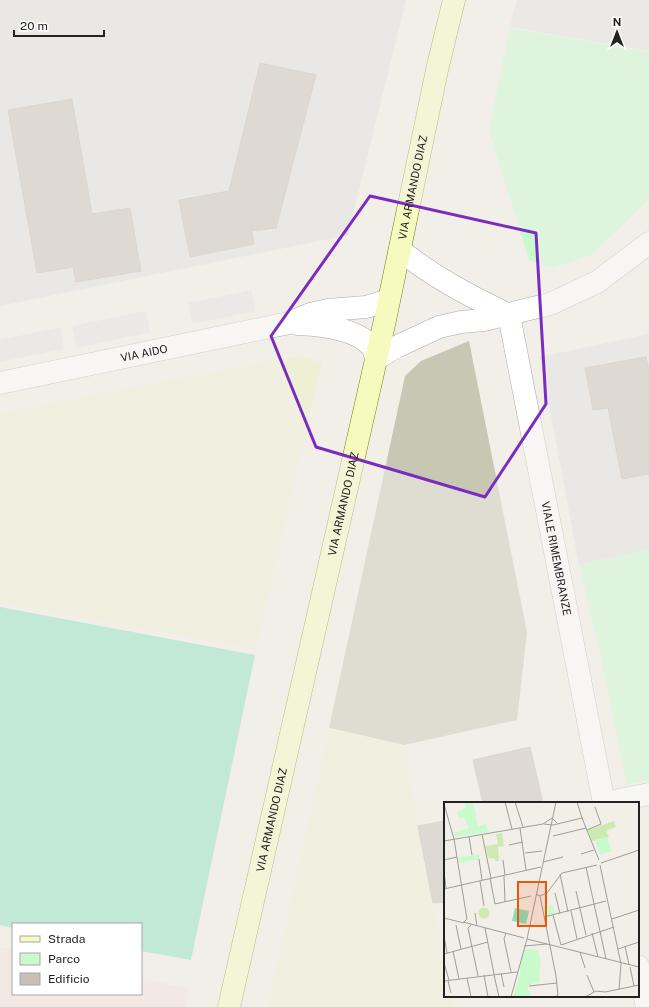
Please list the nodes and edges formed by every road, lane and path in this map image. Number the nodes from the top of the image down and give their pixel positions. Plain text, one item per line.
1 (454, 0) edge
2 (649, 243) edge
3 (400, 250) junction
4 (389, 300) junction
5 (509, 315) junction
6 (289, 323) junction
7 (376, 359) junction
8 (0, 383) edge
9 (649, 794) edge
10 (604, 802) edge
11 (609, 802) edge
12 (639, 971) edge
13 (229, 1007) edge
14 (647, 1007) edge

1 - 3 main road, VIA ARMANDO DIAZ
2 - 5 street
3 - 4 main road, VIA ARMANDO DIAZ
3 - 5 street
4 - 6 street, VIA AIDO
4 - 7 main road, VIA ARMANDO DIAZ
5 - 7 street
5 - 10 street, VIALE RIMEMBRANZE
6 - 7 street, VIA AIDO
6 - 8 street, VIA AIDO
7 - 13 main road, VIA ARMANDO DIAZ
9 - 11 street
12 - 14 street

